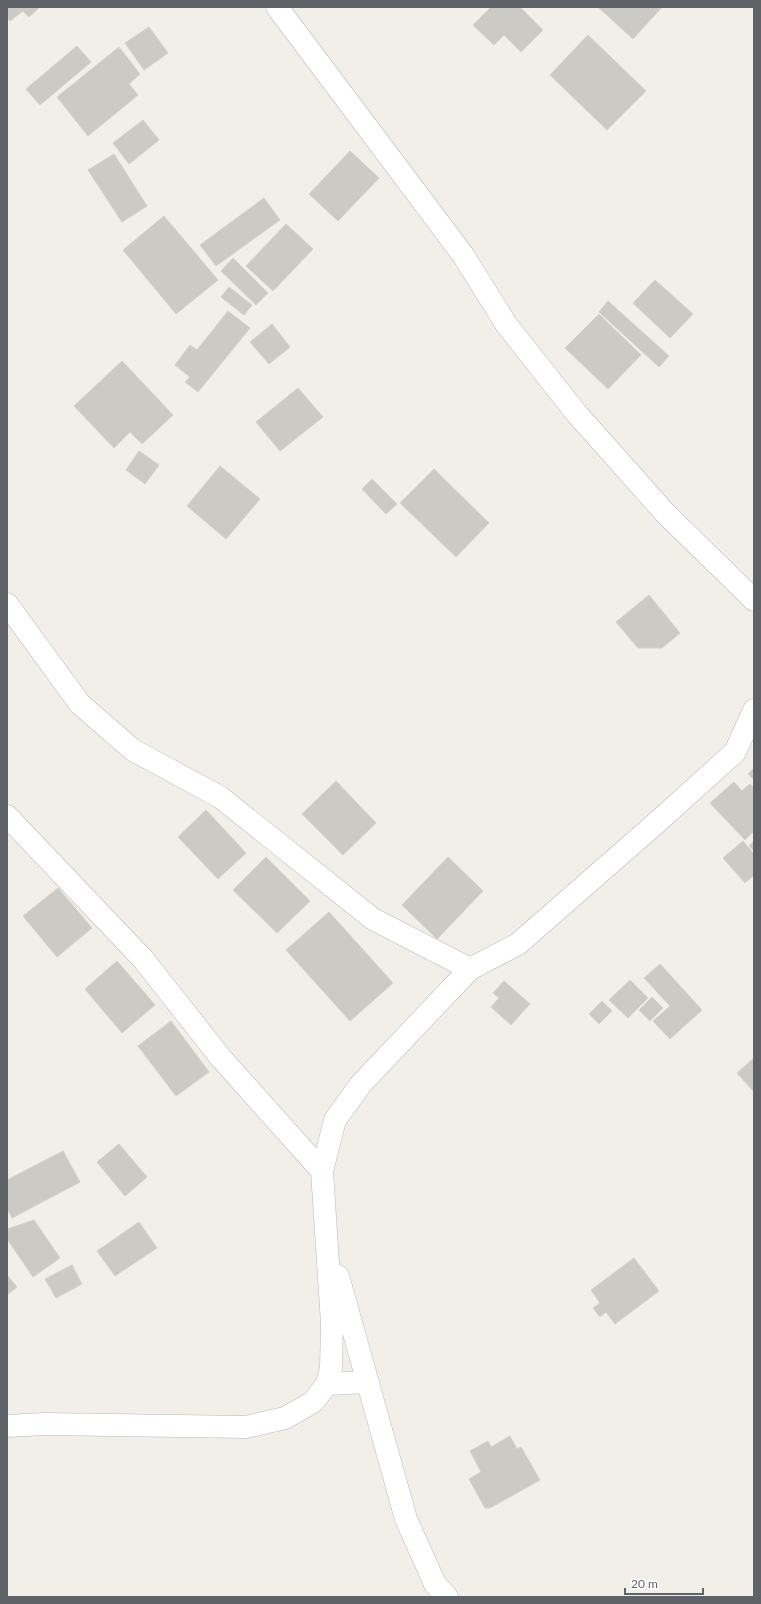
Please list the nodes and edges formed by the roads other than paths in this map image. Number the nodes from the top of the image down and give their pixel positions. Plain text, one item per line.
1 (277, 7) edge
2 (754, 600) edge
3 (7, 604) edge
4 (754, 710) edge
5 (7, 816) edge
6 (470, 969) junction
7 (322, 1171) junction
8 (327, 1238) junction
9 (368, 1382) junction
10 (327, 1384) junction
11 (7, 1426) edge
12 (446, 1597) edge

1 - 2 street
3 - 6 street
4 - 6 street
5 - 7 street
6 - 7 street
7 - 8 street
8 - 9 street
8 - 10 street
9 - 10 street
9 - 12 street
10 - 11 street

